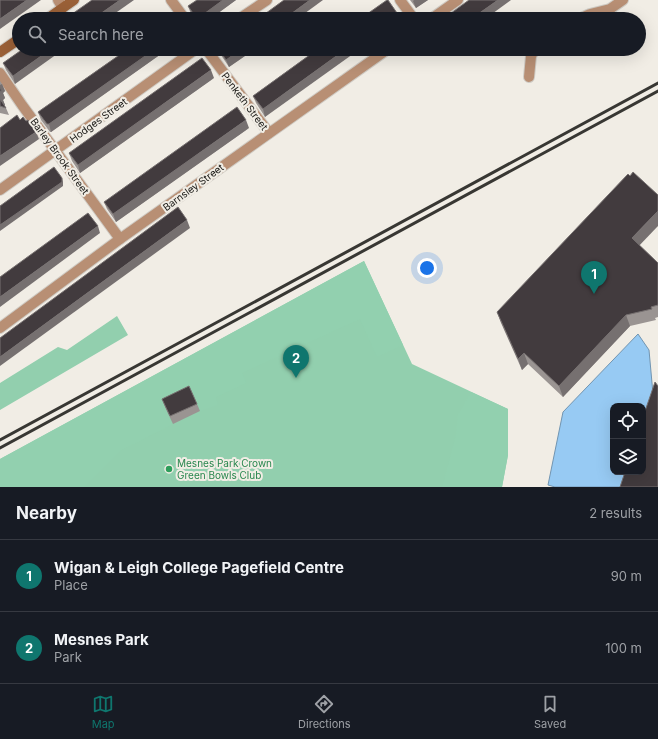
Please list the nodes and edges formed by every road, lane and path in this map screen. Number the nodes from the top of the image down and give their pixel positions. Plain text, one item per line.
1 (74, 0) edge
2 (171, 0) edge
3 (267, 0) edge
4 (400, 0) edge
5 (458, 0) edge
6 (623, 0) edge
7 (60, 4) edge
8 (54, 12) edge
9 (180, 12) edge
10 (249, 12) edge
11 (409, 12) edge
12 (441, 12) edge
13 (598, 12) edge
14 (12, 44) edge
15 (0, 52) edge
16 (186, 56) edge
17 (211, 56) edge
18 (378, 56) edge
19 (531, 56) edge
20 (0, 73) edge
21 (529, 77) dead end
22 (269, 133) junction
23 (56, 151) junction
24 (0, 190) edge
25 (120, 239) junction
26 (0, 328) edge

1 - 7 street
2 - 9 street
3 - 10 street
4 - 11 street
5 - 12 street
6 - 13 street
7 - 8 street
14 - 15 street
16 - 23 street, Hodges Street
17 - 22 street, Penketh Street
18 - 22 street, Barnsley Street
19 - 21 street
20 - 23 street, Barley Brook Street
22 - 25 street, Barnsley Street
23 - 24 street, Hodges Street
23 - 25 street, Barley Brook Street
25 - 26 street, Barnsley Street

